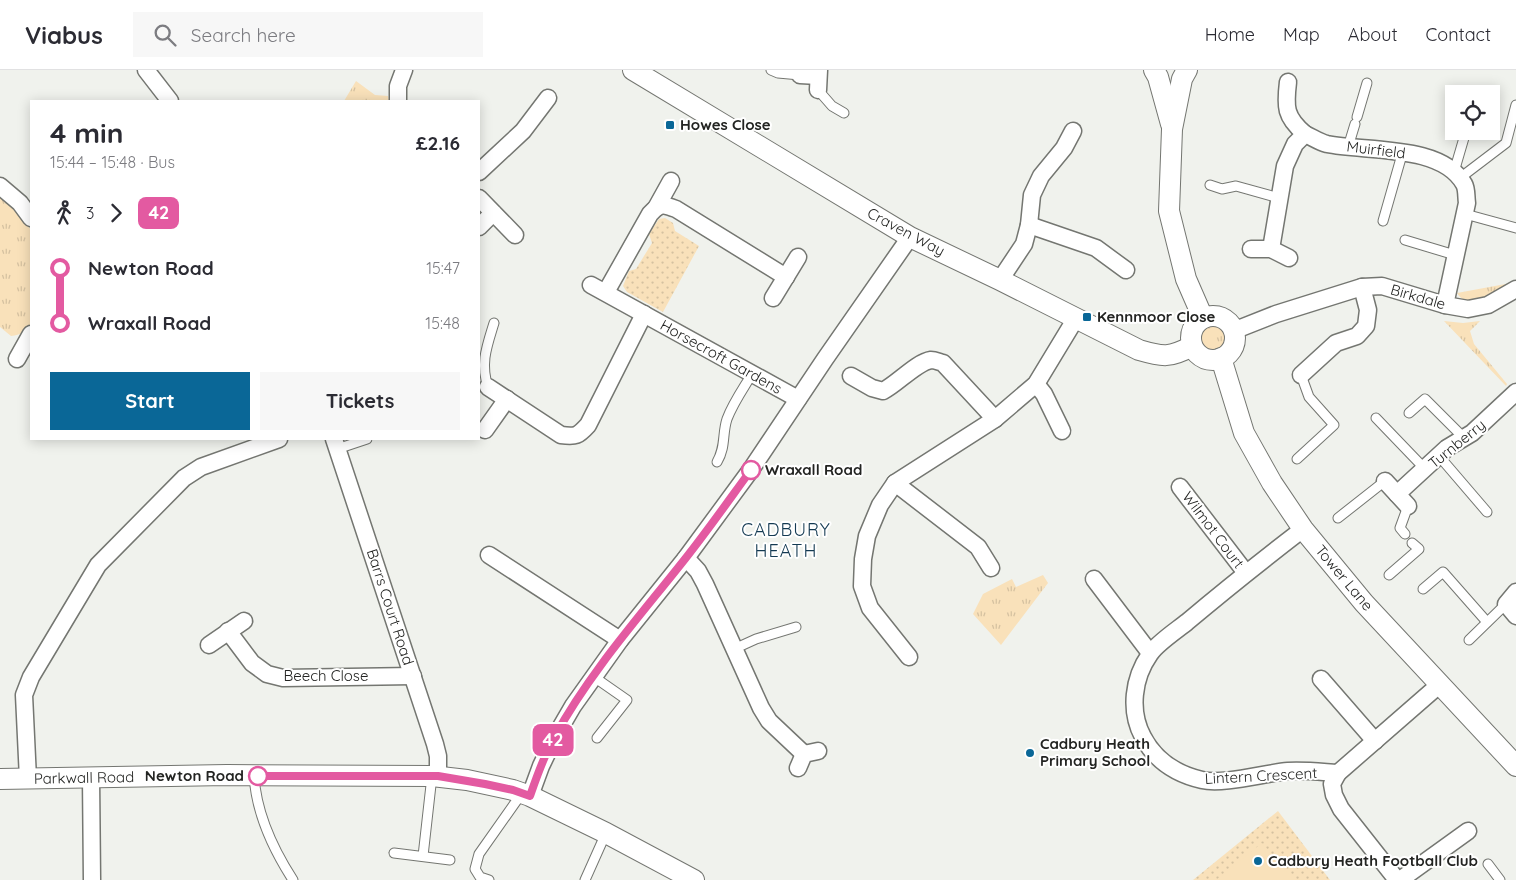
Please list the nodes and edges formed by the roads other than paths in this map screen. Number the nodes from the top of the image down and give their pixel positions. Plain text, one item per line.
1 (146, 70) edge
2 (404, 70) edge
3 (771, 70) edge
4 (1154, 70) edge
5 (1187, 70) edge
6 (644, 73) edge
7 (800, 75) joint
8 (818, 79) edge
9 (1288, 82) dead end
10 (1367, 83) dead end
11 (548, 98) dead end
12 (169, 100) edge
13 (398, 100) edge
14 (1516, 105) edge
15 (844, 113) dead end
16 (1172, 129) junction
17 (1072, 131) dead end
18 (1306, 134) junction
19 (1464, 140) edge
20 (1348, 147) junction
21 (1403, 151) junction
22 (480, 171) edge
23 (1457, 175) junction
24 (671, 181) dead end
25 (1210, 185) dead end
26 (0, 186) edge
27 (1279, 198) junction
28 (480, 199) edge
29 (656, 208) junction
30 (493, 213) junction
31 (1464, 214) junction
32 (30, 217) edge
33 (1383, 221) dead end
34 (1029, 225) junction
35 (480, 226) edge
36 (1516, 228) edge
37 (515, 235) dead end
38 (910, 237) junction
39 (1405, 240) dead end
40 (1251, 249) dead end
41 (1271, 250) junction
42 (1455, 255) junction
43 (798, 257) dead end
44 (1289, 258) dead end
45 (1126, 270) dead end
46 (786, 277) junction
47 (1000, 280) junction
48 (1362, 287) junction
49 (1514, 293) edge
50 (773, 298) dead end
51 (1445, 305) junction
52 (644, 314) junction
53 (1076, 318) junction
54 (1203, 318) junction
55 (494, 323) dead end
56 (1233, 331) junction
57 (30, 336) edge
58 (1192, 346) junction
59 (1221, 358) junction
60 (17, 359) dead end
61 (752, 374) junction
62 (1301, 375) joint
63 (851, 376) dead end
64 (1036, 384) junction
65 (488, 387) joint
66 (1516, 392) edge
67 (798, 399) junction
68 (507, 400) junction
69 (1409, 413) dead end
70 (1376, 418) dead end
71 (995, 419) junction
72 (485, 430) dead end
73 (1062, 431) dead end
74 (1464, 438) junction
75 (276, 440) edge
76 (361, 440) edge
77 (336, 444) edge
78 (1439, 456) junction
79 (1297, 458) dead end
80 (717, 462) dead end
81 (1425, 469) junction
82 (1386, 481) joint
83 (895, 483) junction
84 (1180, 487) dead end
85 (1403, 500) junction
86 (1488, 512) dead end
87 (1338, 518) dead end
88 (1303, 529) junction
89 (1406, 534) dead end
90 (1412, 543) dead end
91 (489, 555) dead end
92 (686, 558) junction
93 (992, 568) dead end
94 (1246, 573) junction
95 (1389, 575) dead end
96 (1094, 579) dead end
97 (1423, 589) dead end
98 (1513, 604) edge
99 (244, 621) dead end
100 (1487, 622) junction
101 (796, 628) dead end
102 (228, 631) junction
103 (620, 640) junction
104 (1469, 640) dead end
105 (209, 645) dead end
106 (734, 649) junction
107 (1150, 653) junction
108 (909, 657) dead end
109 (413, 676) junction
110 (594, 677) junction
111 (1322, 679) dead end
112 (1439, 685) junction
113 (597, 738) dead end
114 (1375, 741) junction
115 (1513, 756) edge
116 (807, 758) dead end
117 (1338, 773) junction
118 (254, 776) junction
119 (435, 776) junction
120 (91, 777) junction
121 (0, 779) edge
122 (28, 779) junction
123 (526, 795) junction
124 (1468, 831) dead end
125 (606, 833) junction
126 (394, 853) dead end
127 (423, 856) junction
128 (450, 860) dead end
129 (1488, 864) dead end
130 (92, 880) edge
131 (293, 880) edge
132 (489, 880) edge
133 (585, 880) edge
134 (694, 880) edge
135 (1398, 880) edge
136 (1500, 880) edge

1 - 12 street
2 - 13 street
3 - 7 lane
4 - 16 street
5 - 16 street
6 - 38 street, Craven Way
7 - 8 street
8 - 15 lane
9 - 18 street, Muirfield
10 - 20 lane
11 - 22 street
14 - 23 lane
16 - 54 street
17 - 34 street
18 - 20 street, Muirfield
18 - 27 street
19 - 23 lane
20 - 21 street, Muirfield
21 - 23 street, Muirfield
21 - 33 lane
23 - 31 street
24 - 29 street, Horsecroft Gardens
25 - 27 lane
26 - 32 street
27 - 41 street
28 - 30 street
29 - 46 street
29 - 52 street, Horsecroft Gardens
30 - 35 street
30 - 37 street
31 - 36 lane
31 - 42 street
34 - 45 street
34 - 47 street
38 - 47 street, Craven Way
38 - 67 street
39 - 42 lane
40 - 41 street
41 - 44 street
42 - 51 street
43 - 46 street
46 - 50 street
47 - 53 street, Craven Way
48 - 51 street, Birkdale
48 - 56 street, Birkdale
48 - 62 street
49 - 51 street, Birkdale
52 - 61 street, Horsecroft Gardens
52 - 68 street, Horsecroft Gardens
53 - 58 street, Craven Way
53 - 64 street
54 - 56 street
54 - 58 street
55 - 65 lane
56 - 59 street
57 - 60 street
58 - 59 street
59 - 88 street, Tower Lane
61 - 67 street, Horsecroft Gardens
61 - 80 lane
62 - 79 lane
63 - 71 street
64 - 71 street
64 - 73 street
65 - 68 street, Horsecroft Gardens
66 - 74 street, Turnberry
67 - 92 street
68 - 72 street
69 - 74 lane
70 - 81 lane
71 - 83 street
74 - 78 street, Turnberry
75 - 122 street
76 - 77 lane
77 - 109 street, Barrs Court Road
78 - 81 street, Turnberry
78 - 86 lane
81 - 85 street, Turnberry
82 - 85 street
82 - 87 lane
83 - 93 street
83 - 108 street
84 - 94 street, Wilmot Court
85 - 89 lane
88 - 94 street, Lintern Crescent
88 - 112 street, Tower Lane
90 - 95 lane
91 - 103 street
92 - 103 street
92 - 106 street
94 - 107 street, Lintern Crescent
96 - 107 street
97 - 100 lane
98 - 100 lane
99 - 102 street
100 - 104 lane
101 - 106 lane
102 - 105 street
102 - 109 street, Beech Close
103 - 110 street
106 - 116 street
107 - 117 street, Lintern Crescent
109 - 119 street, Barrs Court Road
110 - 113 lane
110 - 123 street
111 - 114 street
112 - 114 street, Lintern Crescent
112 - 115 street, Tower Lane
114 - 117 street, Lintern Crescent
117 - 135 street
118 - 119 street, Parkwall Road
118 - 120 street, Parkwall Road
118 - 131 lane
119 - 123 street, Parkwall Road
119 - 127 lane
120 - 122 street, Parkwall Road
120 - 130 street
121 - 122 street, Parkwall Road
123 - 125 street, Parkwall Road
123 - 132 lane
124 - 135 street
125 - 133 lane
125 - 134 street, Parkwall Road
126 - 127 lane
127 - 128 lane
129 - 136 lane

